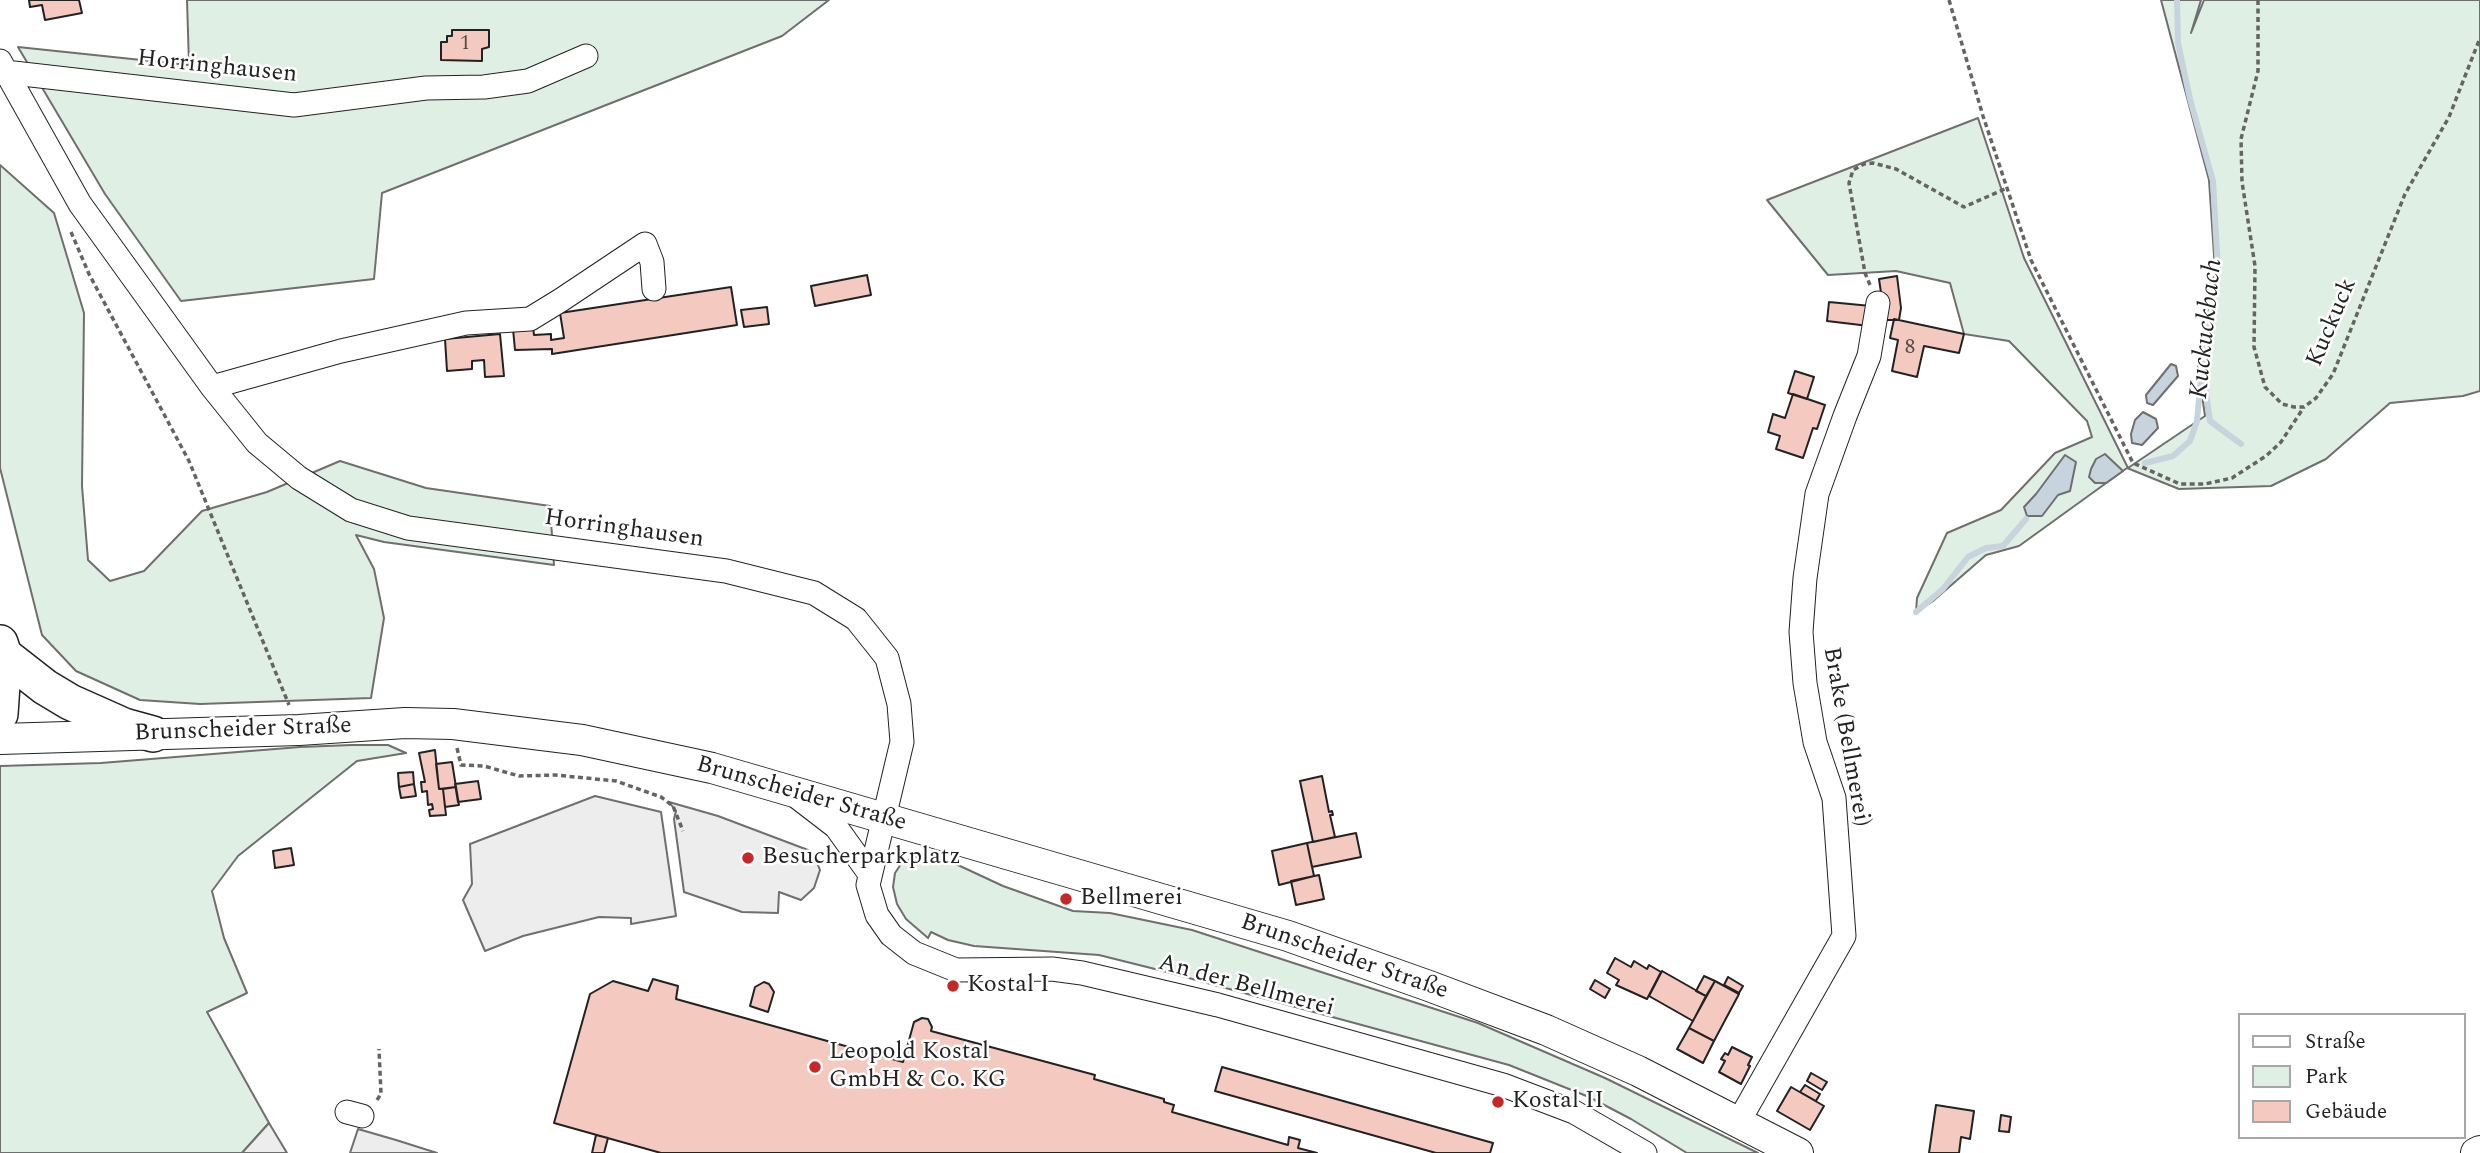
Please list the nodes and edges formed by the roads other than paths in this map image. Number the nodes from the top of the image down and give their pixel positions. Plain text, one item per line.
1 (586, 56) dead end
2 (2, 66) edge
3 (654, 289) dead end
4 (1878, 303) road end
5 (212, 387) junction
6 (2, 649) edge
7 (0, 714) edge
8 (153, 734) junction
9 (0, 739) edge
10 (789, 791) junction
11 (883, 819) junction
12 (869, 873) junction
13 (1739, 1121) junction
14 (1645, 1153) edge
15 (1798, 1153) edge

1 - 2 street, Horringhausen
2 - 5 street, Horringhausen
3 - 5 street
4 - 13 street, Brake (Bellmerei)
5 - 11 street, Horringhausen
6 - 7 highway
6 - 8 highway
8 - 9 main road, Brunscheider Straße
8 - 10 main road, Brunscheider Straße
10 - 11 main road, Brunscheider Straße
10 - 12 street, An der Bellmerei
11 - 12 street, An der Bellmerei
11 - 13 main road, Brunscheider Straße
12 - 14 street, An der Bellmerei
13 - 15 main road, Brunscheider Straße

